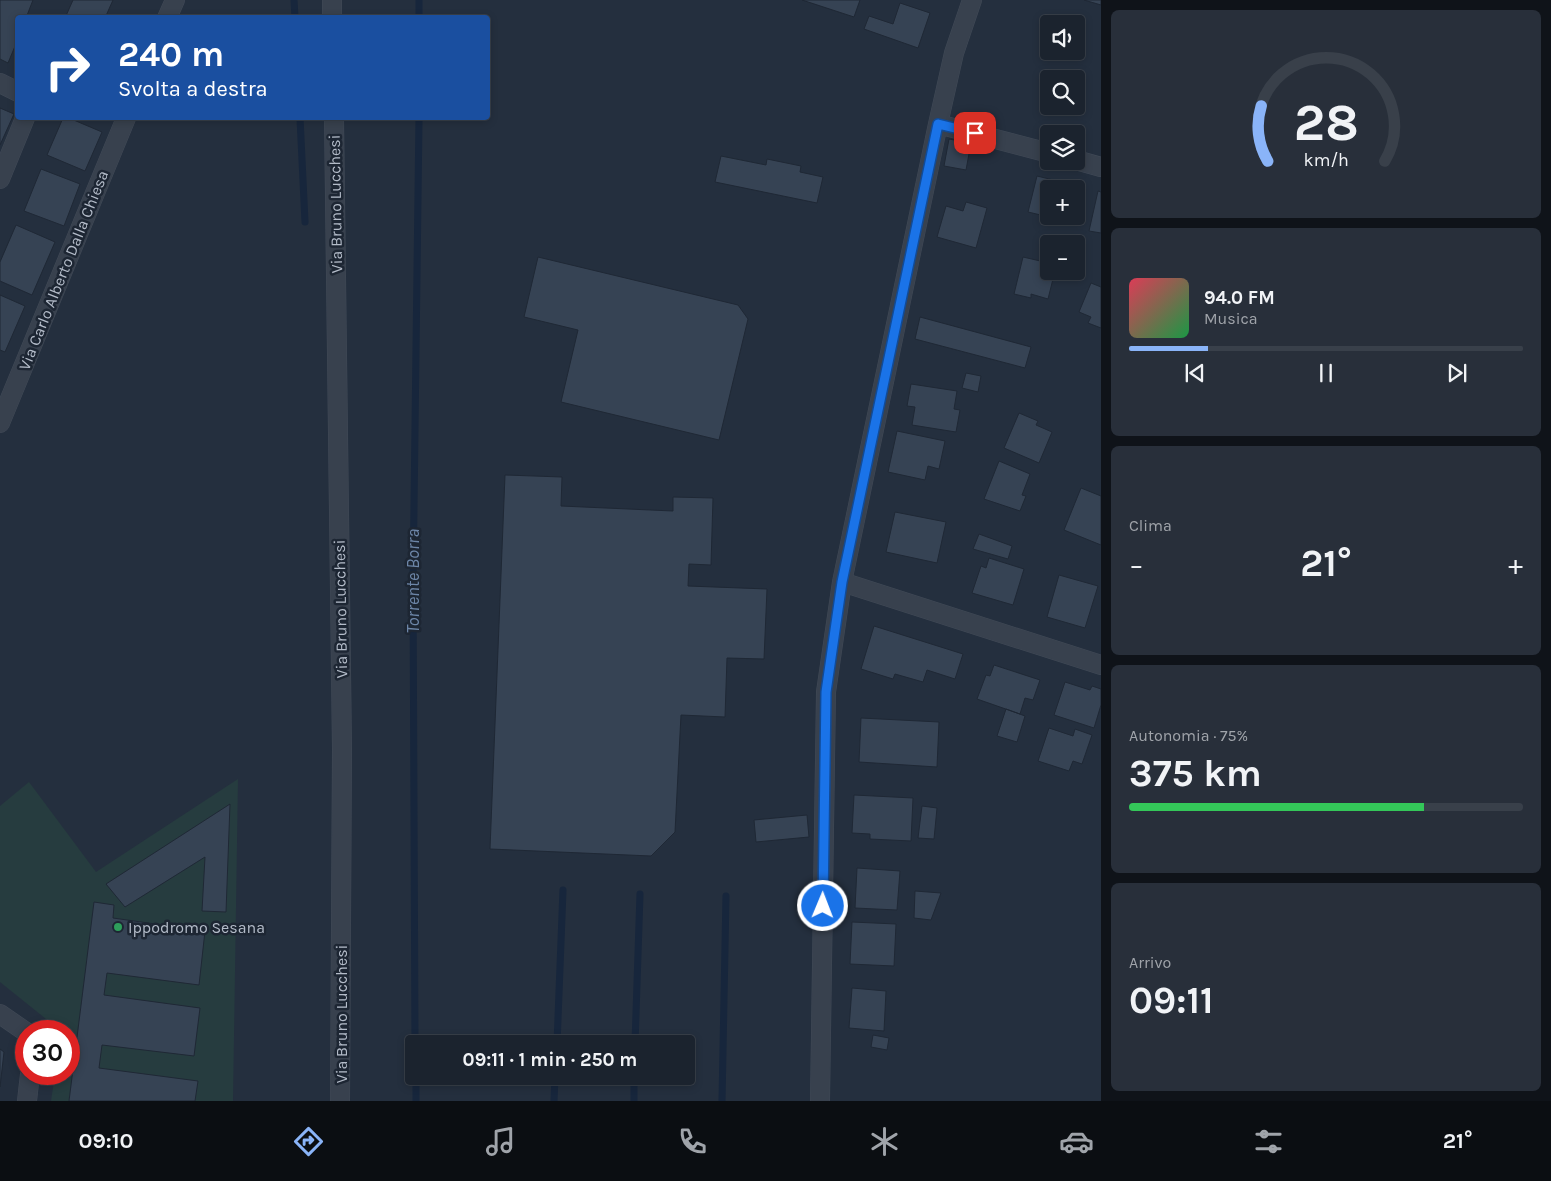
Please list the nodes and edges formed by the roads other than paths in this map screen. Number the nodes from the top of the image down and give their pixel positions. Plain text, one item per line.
1 (175, 0) edge
2 (332, 0) edge
3 (972, 0) edge
4 (168, 15) edge
5 (332, 15) edge
6 (0, 83) edge
7 (15, 90) edge
8 (24, 120) edge
9 (125, 120) edge
10 (334, 120) edge
11 (938, 124) junction
12 (1040, 151) edge
13 (1085, 163) edge
14 (1101, 167) edge
15 (0, 179) edge
16 (0, 424) edge
17 (842, 582) junction
18 (1100, 661) edge
19 (0, 1014) edge
20 (15, 1024) edge
21 (29, 1085) edge
22 (27, 1101) edge
23 (340, 1101) edge
24 (820, 1101) edge

1 - 4 street
2 - 5 street
3 - 11 street
6 - 7 street
8 - 15 street
9 - 16 street, Via Carlo Alberto Dalla Chiesa
10 - 23 street, Via Bruno Lucchesi
11 - 12 street
11 - 17 street
13 - 14 street
17 - 18 street
17 - 24 street
19 - 20 street
21 - 22 street

